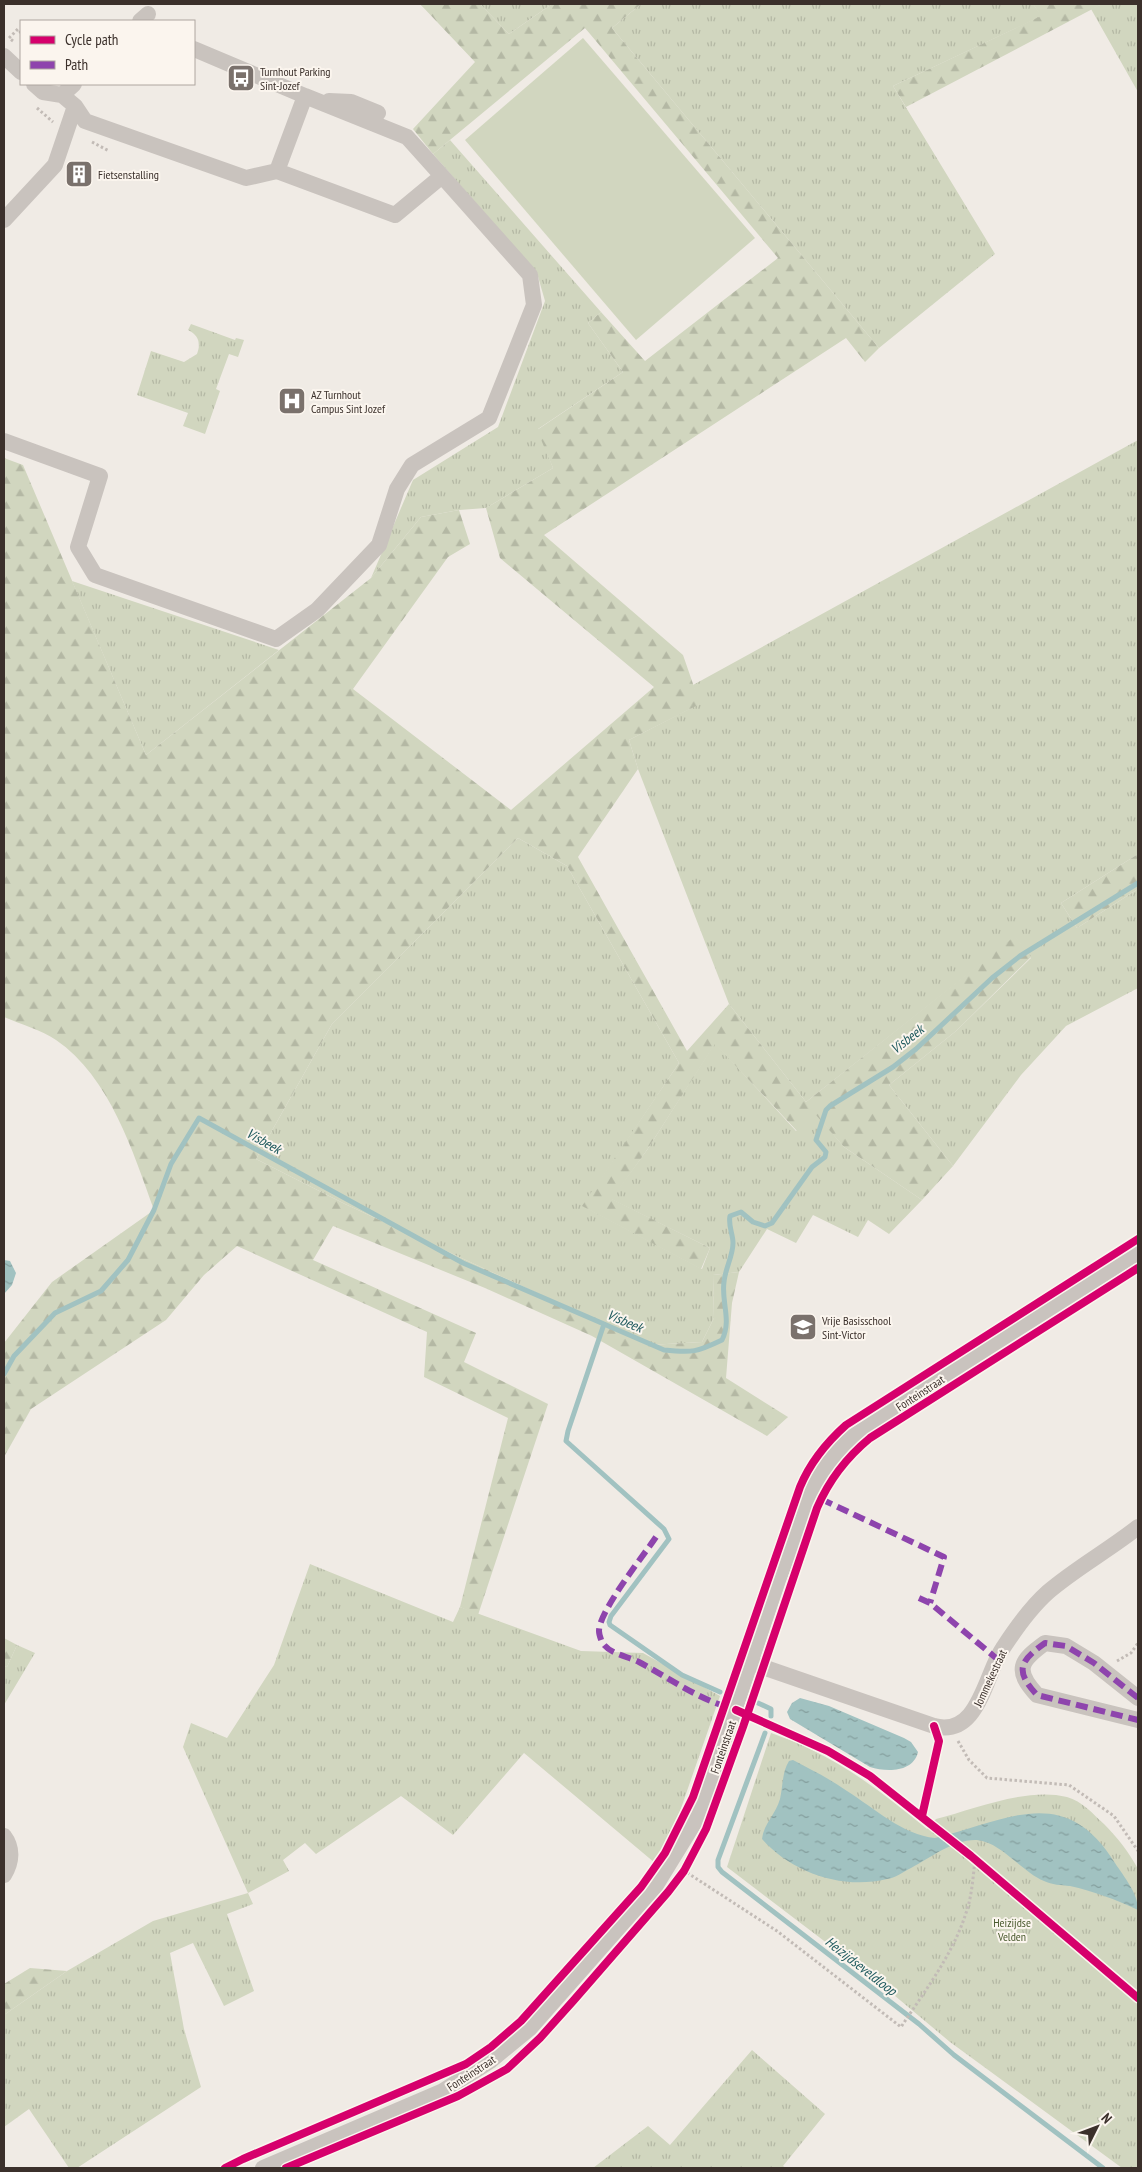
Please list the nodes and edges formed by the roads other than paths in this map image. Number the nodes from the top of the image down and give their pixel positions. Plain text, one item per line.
1 (195, 50) edge
2 (4, 56) edge
3 (20, 71) edge
4 (35, 85) edge
5 (68, 89) edge
6 (310, 98) junction
7 (75, 106) junction
8 (378, 113) dead end
9 (277, 171) junction
10 (442, 176) junction
11 (4, 220) edge
12 (4, 441) edge
13 (1138, 1252) edge
14 (1138, 1527) edge
15 (751, 1663) junction
16 (1138, 1698) edge
17 (1138, 1720) edge
18 (4, 1836) edge
19 (4, 1875) edge
20 (262, 2168) edge

1 - 6 street
2 - 3 street
4 - 5 street
5 - 7 street
6 - 8 street
6 - 9 street
6 - 10 street
7 - 9 street
7 - 11 street
9 - 10 street
10 - 12 street
13 - 15 street, Fonteinstraat
14 - 15 street, Jommekestraat
15 - 20 street, Fonteinstraat
16 - 17 street
18 - 19 street

